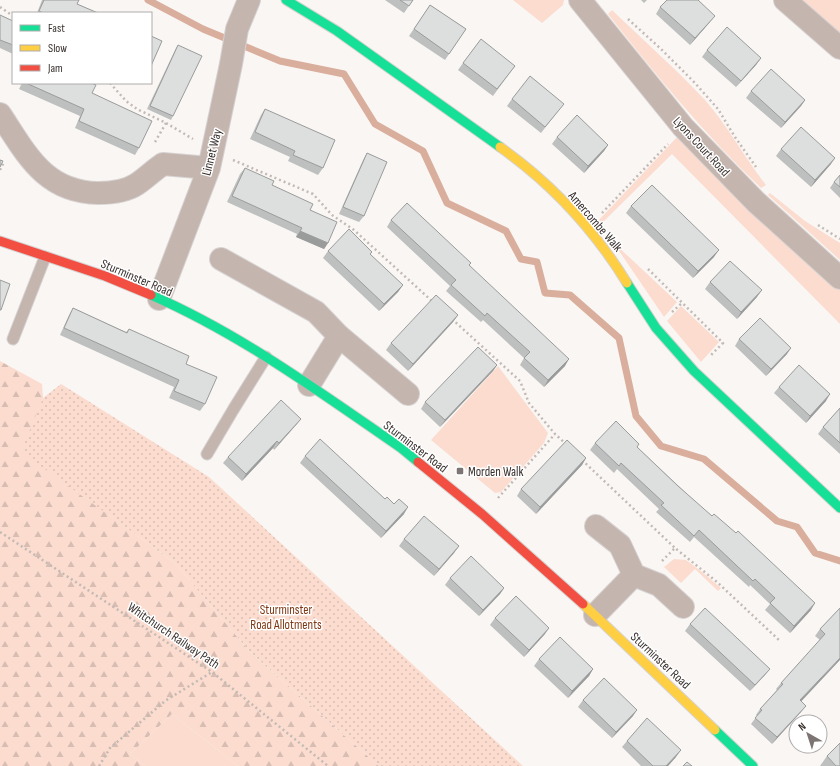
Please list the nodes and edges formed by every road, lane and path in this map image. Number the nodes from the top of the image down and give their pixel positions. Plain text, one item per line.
1 (286, 0) edge
2 (580, 0) edge
3 (785, 0) edge
4 (244, 1) edge
5 (0, 7) edge
6 (622, 14) dead end
7 (12, 15) edge
8 (840, 48) edge
9 (111, 84) edge
10 (0, 114) edge
11 (166, 123) junction
12 (683, 127) junction
13 (154, 144) dead end
14 (212, 155) junction
15 (757, 168) dead end
16 (587, 229) junction
17 (0, 241) edge
18 (46, 257) junction
19 (221, 259) dead end
20 (644, 266) dead end
21 (840, 278) edge
22 (159, 299) junction
23 (434, 303) edge
24 (452, 318) edge
25 (340, 336) junction
26 (13, 339) dead end
27 (266, 357) junction
28 (694, 371) junction
29 (309, 385) junction
30 (408, 394) dead end
31 (555, 434) junction
32 (572, 451) edge
33 (207, 454) dead end
34 (578, 456) edge
35 (840, 508) edge
36 (482, 514) junction
37 (596, 526) dead end
38 (0, 532) edge
39 (675, 548) junction
40 (640, 577) junction
41 (683, 607) dead end
42 (595, 615) junction
43 (780, 641) dead end
44 (212, 672) junction
45 (99, 766) edge
46 (328, 766) edge
47 (753, 766) edge

1 - 16 street, Amercombe Walk
2 - 12 street, Lyons Court Road
3 - 8 street
4 - 14 street, Linnet Way
5 - 7 path
6 - 15 path
9 - 11 path
10 - 14 street
11 - 13 path
11 - 14 path
12 - 16 path
12 - 21 street, Lyons Court Road
14 - 22 street, Linnet Way
14 - 23 path
16 - 28 street, Amercombe Walk
17 - 18 street, Sturminster Road
18 - 22 street, Sturminster Road
18 - 26 lane
19 - 25 street
20 - 28 path
22 - 27 street, Sturminster Road
24 - 31 path
25 - 29 street
25 - 30 street
27 - 29 street, Sturminster Road
27 - 33 lane
28 - 35 street, Amercombe Walk
29 - 36 street, Sturminster Road
31 - 32 path
31 - 36 path
34 - 39 path
36 - 42 street, Sturminster Road
37 - 40 street
38 - 44 path, Whitchurch Railway Path
39 - 40 path
39 - 43 path
40 - 41 street
40 - 42 street
42 - 47 street, Sturminster Road
44 - 45 path
44 - 46 path, Whitchurch Railway Path

